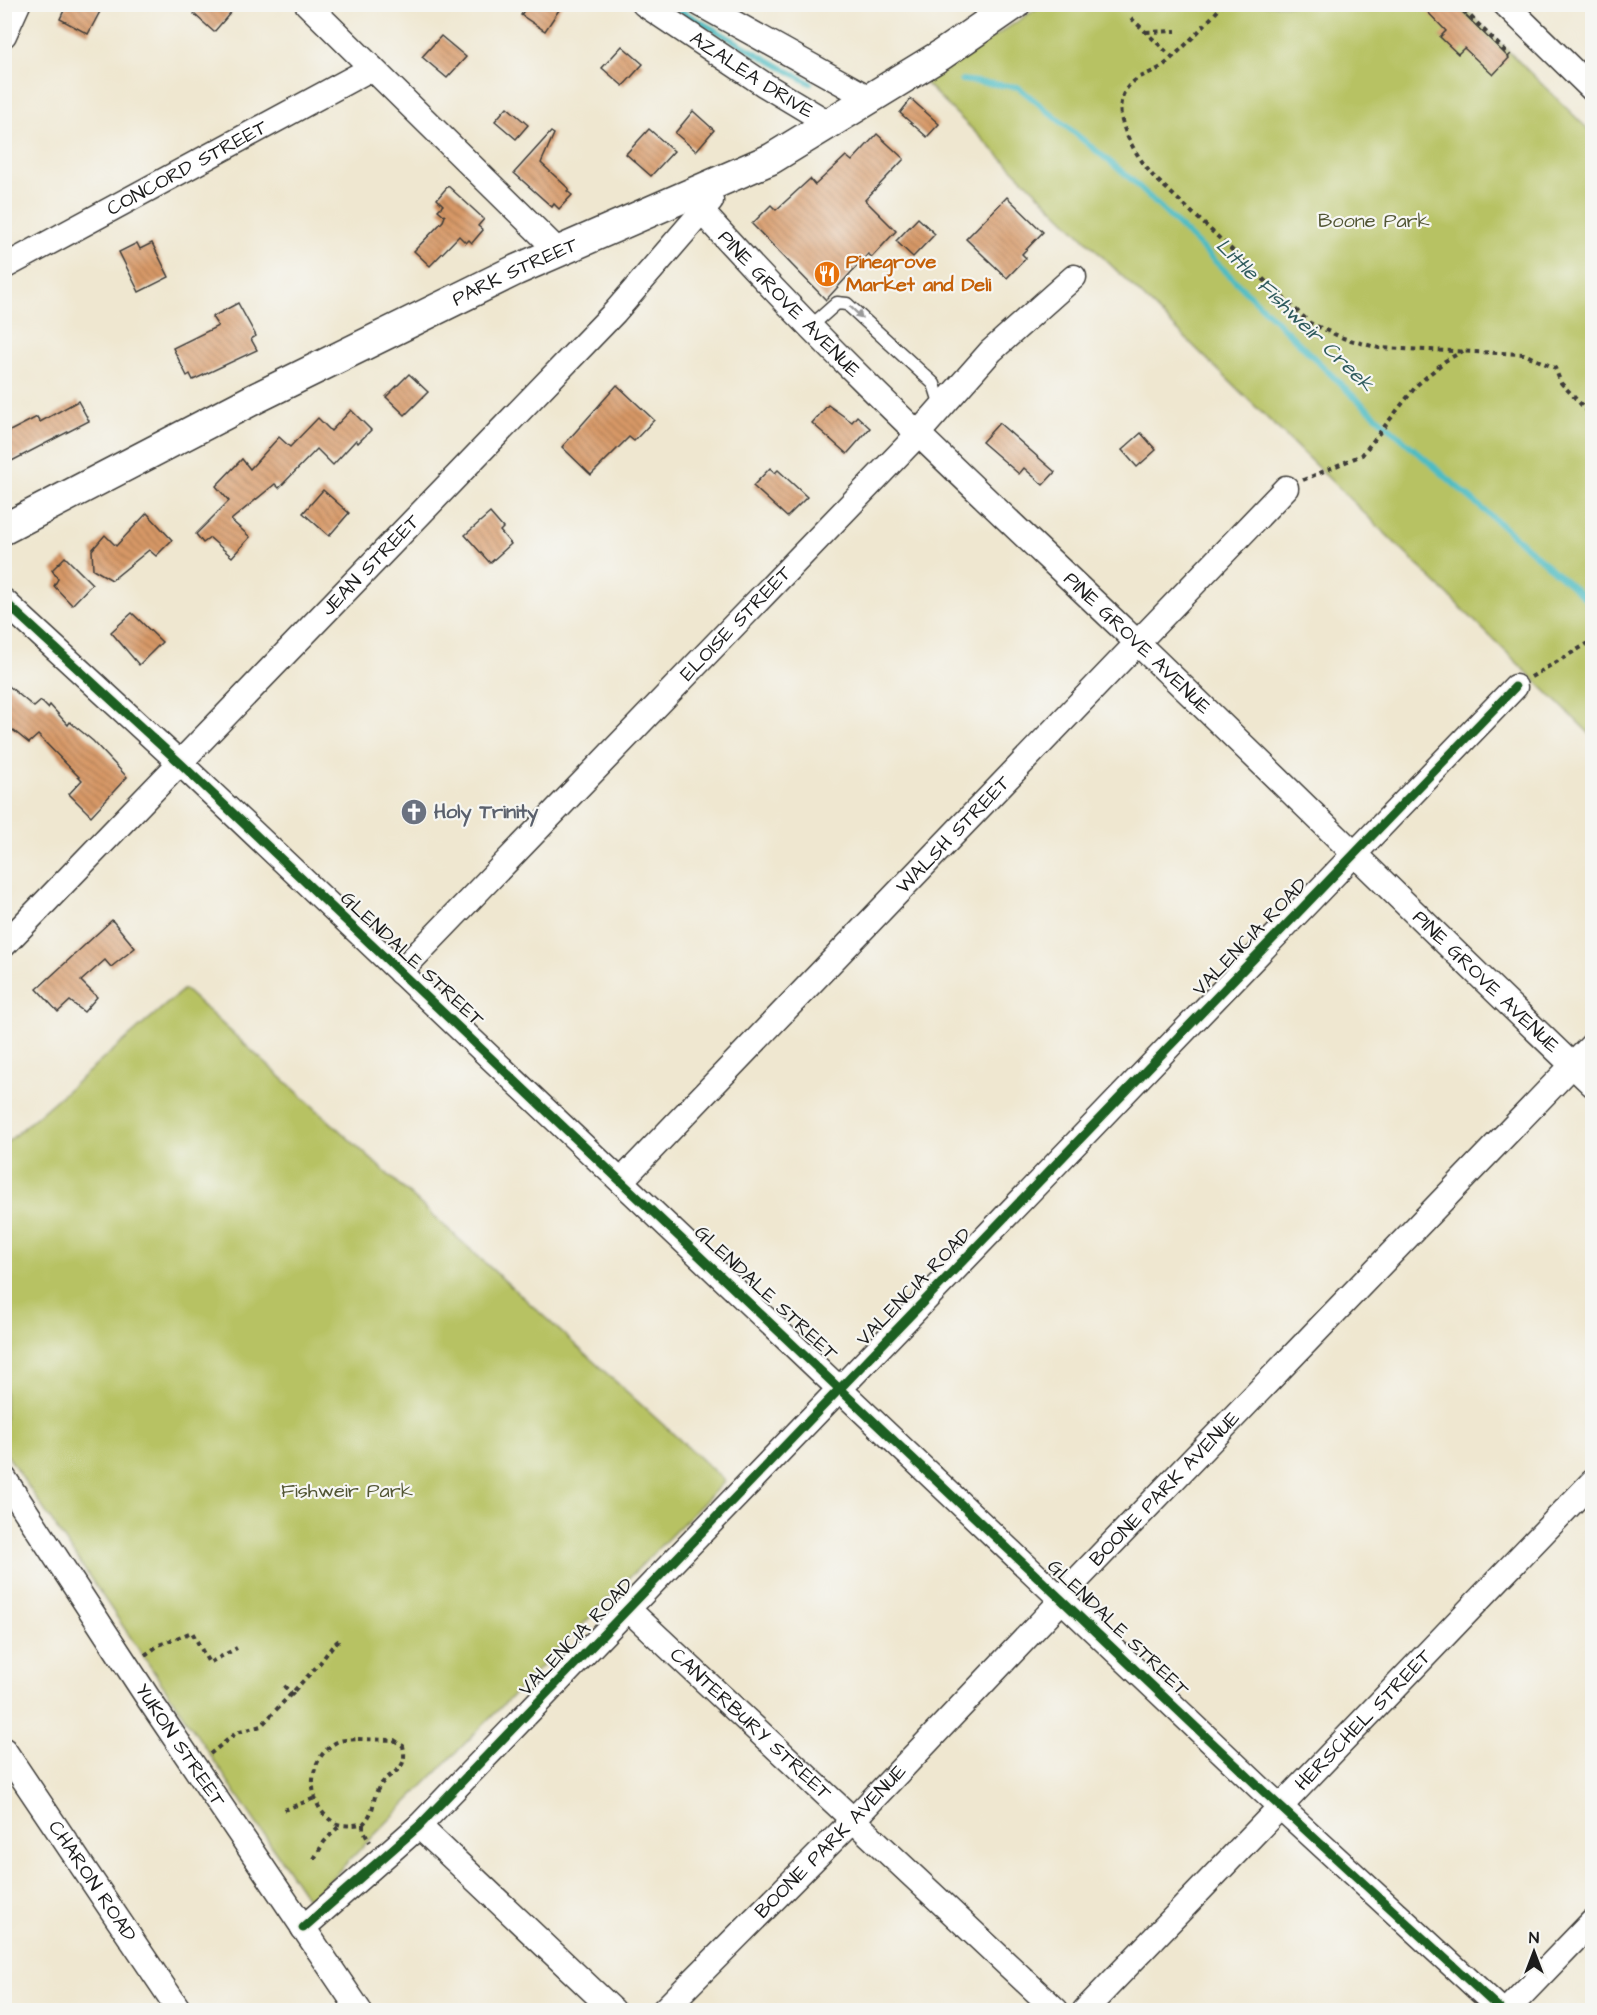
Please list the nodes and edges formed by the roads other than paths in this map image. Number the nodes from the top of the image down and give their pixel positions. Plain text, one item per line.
1 (18, 4) edge
2 (307, 4) edge
3 (644, 4) edge
4 (700, 4) edge
5 (1016, 4) edge
6 (1505, 4) edge
7 (4, 35) edge
8 (372, 68) junction
9 (1593, 89) edge
10 (869, 98) junction
11 (830, 124) junction
12 (695, 204) junction
13 (558, 251) junction
14 (4, 267) edge
15 (1074, 277) dead end
16 (810, 327) junction
17 (941, 406) junction
18 (918, 433) junction
19 (1286, 488) road end
20 (4, 529) edge
21 (4, 601) edge
22 (1137, 642) junction
23 (1515, 687) road end
24 (180, 762) junction
25 (1355, 852) junction
26 (4, 945) edge
27 (400, 972) junction
28 (1593, 1046) edge
29 (1573, 1066) junction
30 (1593, 1084) edge
31 (621, 1181) junction
32 (842, 1389) junction
33 (4, 1478) edge
34 (1593, 1482) edge
35 (1062, 1600) junction
36 (628, 1609) junction
37 (4, 1750) edge
38 (1281, 1807) junction
39 (854, 1820) junction
40 (418, 1826) junction
41 (1593, 1922) edge
42 (303, 1928) junction
43 (179, 2010) edge
44 (359, 2010) edge
45 (613, 2010) edge
46 (664, 2010) edge
47 (1056, 2010) edge
48 (1085, 2010) edge
49 (1502, 2010) edge
50 (1507, 2010) edge

1 - 7 street
2 - 8 street
3 - 11 street, AZALEA DRIVE
4 - 10 street, AZALEA DRIVE
5 - 10 street, PARK STREET
6 - 9 street
8 - 13 street
8 - 14 street, CONCORD STREET
10 - 11 street, PARK STREET
11 - 12 street, PARK STREET
12 - 13 street, PARK STREET
12 - 16 street, PINE GROVE AVENUE
12 - 24 street, JEAN STREET
13 - 20 street, PARK STREET
15 - 17 street, ELOISE STREET
16 -> 17 lane
16 - 18 street, PINE GROVE AVENUE
17 - 18 street, ELOISE STREET
18 - 22 street, PINE GROVE AVENUE
18 - 27 street, ELOISE STREET
19 - 22 street, WALSH STREET
21 - 24 street, GLENDALE STREET
22 - 25 street, PINE GROVE AVENUE
22 - 31 street, WALSH STREET
23 - 25 street, VALENCIA ROAD
24 - 26 street, JEAN STREET
24 - 27 street, GLENDALE STREET
25 - 29 street, PINE GROVE AVENUE
25 - 32 street, VALENCIA ROAD
27 - 31 street, GLENDALE STREET
28 - 29 street, BOONE PARK AVENUE
29 - 30 street, PINE GROVE AVENUE
29 - 35 street, BOONE PARK AVENUE
31 - 32 street, GLENDALE STREET
32 - 35 street, GLENDALE STREET
32 - 36 street, VALENCIA ROAD
33 - 42 street, YUKON STREET
34 - 38 street, HERSCHEL STREET
35 - 38 street, GLENDALE STREET
35 - 39 street, BOONE PARK AVENUE
36 - 39 street, CANTERBURY STREET
36 - 40 street, VALENCIA ROAD
37 - 43 street, CHARON ROAD
38 - 48 street, HERSCHEL STREET
38 - 49 street, GLENDALE STREET
39 - 46 street, BOONE PARK AVENUE
39 - 47 street, CANTERBURY STREET
40 - 42 street, VALENCIA ROAD
40 - 45 street
41 - 50 street
42 - 44 street, YUKON STREET

